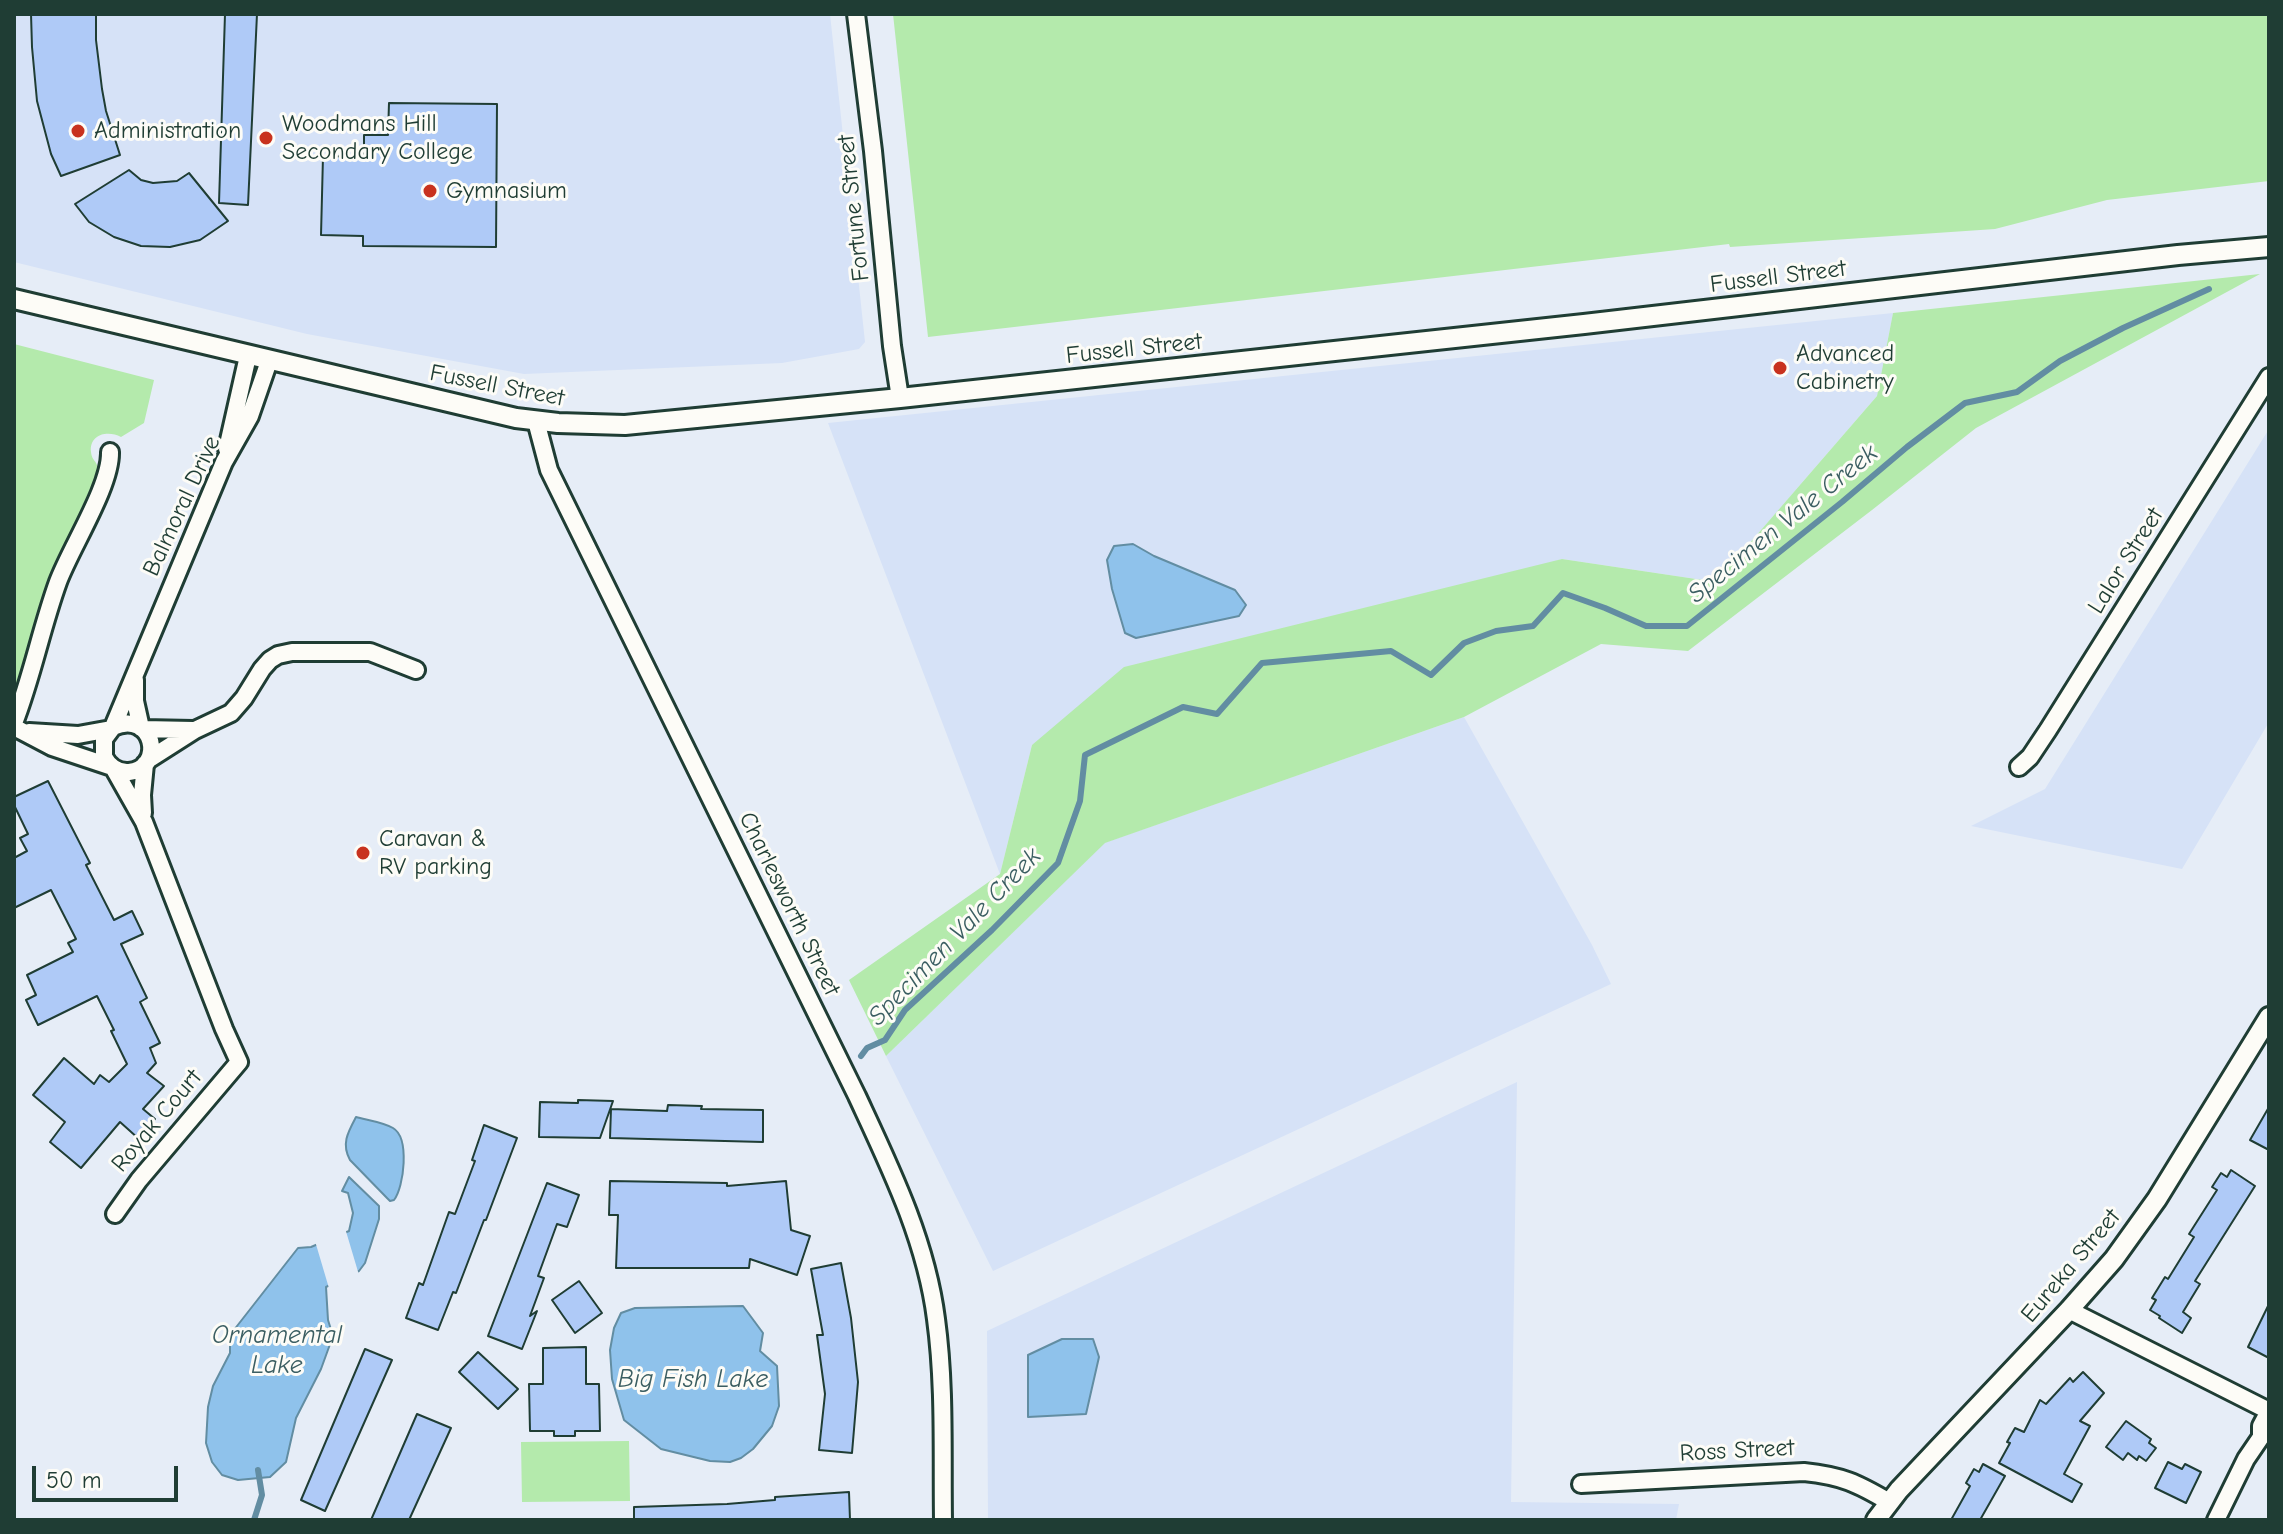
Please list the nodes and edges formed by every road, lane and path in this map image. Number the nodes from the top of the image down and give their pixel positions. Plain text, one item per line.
1 (856, 14) edge
2 (2269, 247) edge
3 (14, 299) edge
4 (248, 356) junction
5 (269, 361) junction
6 (2269, 377) edge
7 (900, 398) junction
8 (536, 421) junction
9 (110, 452) dead end
10 (224, 462) junction
11 (136, 670) junction
12 (416, 670) dead end
13 (17, 727) edge
14 (112, 728) junction
15 (142, 728) junction
16 (195, 730) junction
17 (146, 762) junction
18 (2019, 767) dead end
19 (113, 768) junction
20 (144, 822) junction
21 (2269, 1017) edge
22 (115, 1214) dead end
23 (2069, 1310) junction
24 (2269, 1411) edge
25 (2265, 1444) edge
26 (1581, 1484) dead end
27 (1889, 1502) junction
28 (943, 1520) edge
29 (1876, 1520) edge
30 (2216, 1520) edge

1 - 7 street, Fortune Street
2 - 7 street, Fussell Street
3 - 4 street, Fussell Street
4 - 5 street, Fussell Street
4 - 10 street
5 - 8 street, Fussell Street
5 - 10 street, Balmoral Drive
6 - 18 street, Lalor Street
7 - 8 street, Fussell Street
8 - 28 street, Charlesworth Street
9 - 13 street
10 - 11 street, Balmoral Drive
11 - 14 street, Balmoral Drive
11 - 15 street, Balmoral Drive
12 - 16 street
13 - 14 street
13 - 19 street
14 - 15 street
14 - 19 street
15 - 16 street
15 - 17 street
16 - 17 street
17 - 19 street
17 - 20 street
19 - 20 street
20 - 22 street, Royak Court
21 - 23 street, Eureka Street
23 - 24 street
23 - 27 street, Eureka Street
24 - 25 street
25 - 30 street
26 - 27 street, Ross Street
27 - 29 street, Eureka Street

